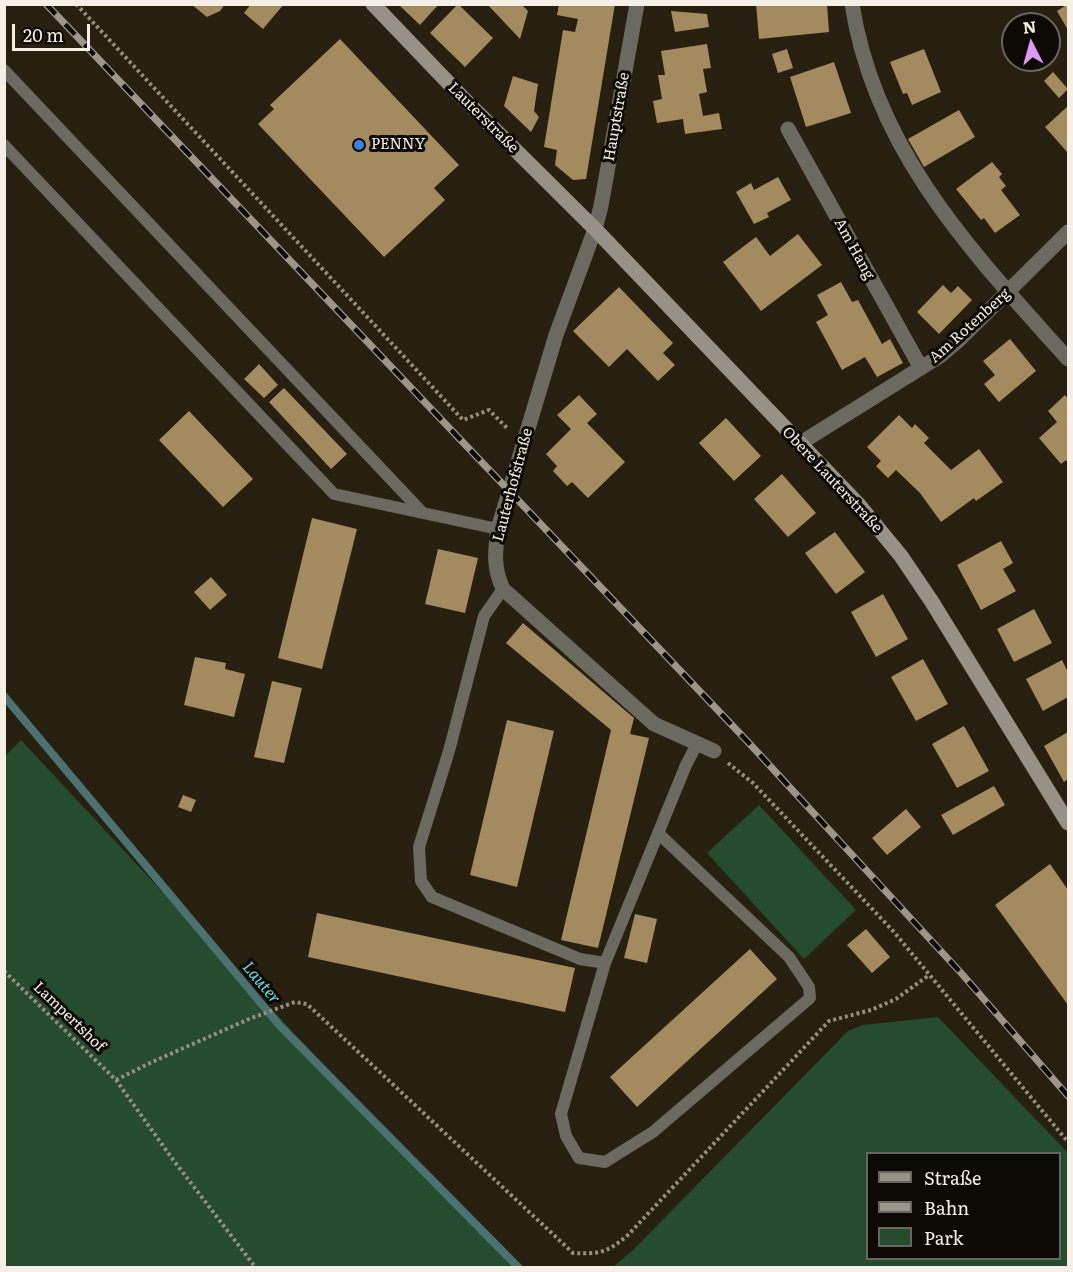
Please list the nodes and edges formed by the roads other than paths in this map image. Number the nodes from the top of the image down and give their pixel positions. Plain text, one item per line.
1 (373, 4) edge
2 (637, 4) edge
3 (852, 4) edge
4 (4, 70) edge
5 (789, 129) dead end
6 (4, 145) edge
7 (595, 230) junction
8 (1068, 232) edge
9 (1008, 292) junction
10 (1068, 359) edge
11 (921, 368) junction
12 (799, 444) junction
13 (421, 511) junction
14 (498, 529) junction
15 (502, 589) junction
16 (697, 744) junction
17 (714, 751) road end
18 (1068, 823) edge
19 (658, 833) junction
20 (605, 963) junction

1 - 7 street, Lauterstraße
2 - 7 street, Hauptstraße
3 - 9 street
4 - 13 lane
5 - 11 street, Am Hang
6 - 13 lane
7 - 12 street, Obere Lauterstraße
7 - 14 street, Lauterhofstraße
8 - 9 street, Am Rotenberg
9 - 10 street
9 - 11 street, Am Rotenberg
11 - 12 street, Am Rotenberg
12 - 18 street, Obere Lauterstraße
13 - 14 lane
14 - 15 street, Lauterhofstraße
15 - 16 street
15 - 20 lane
16 - 17 street
16 - 19 lane
19 - 20 lane
19 - 20 lane

